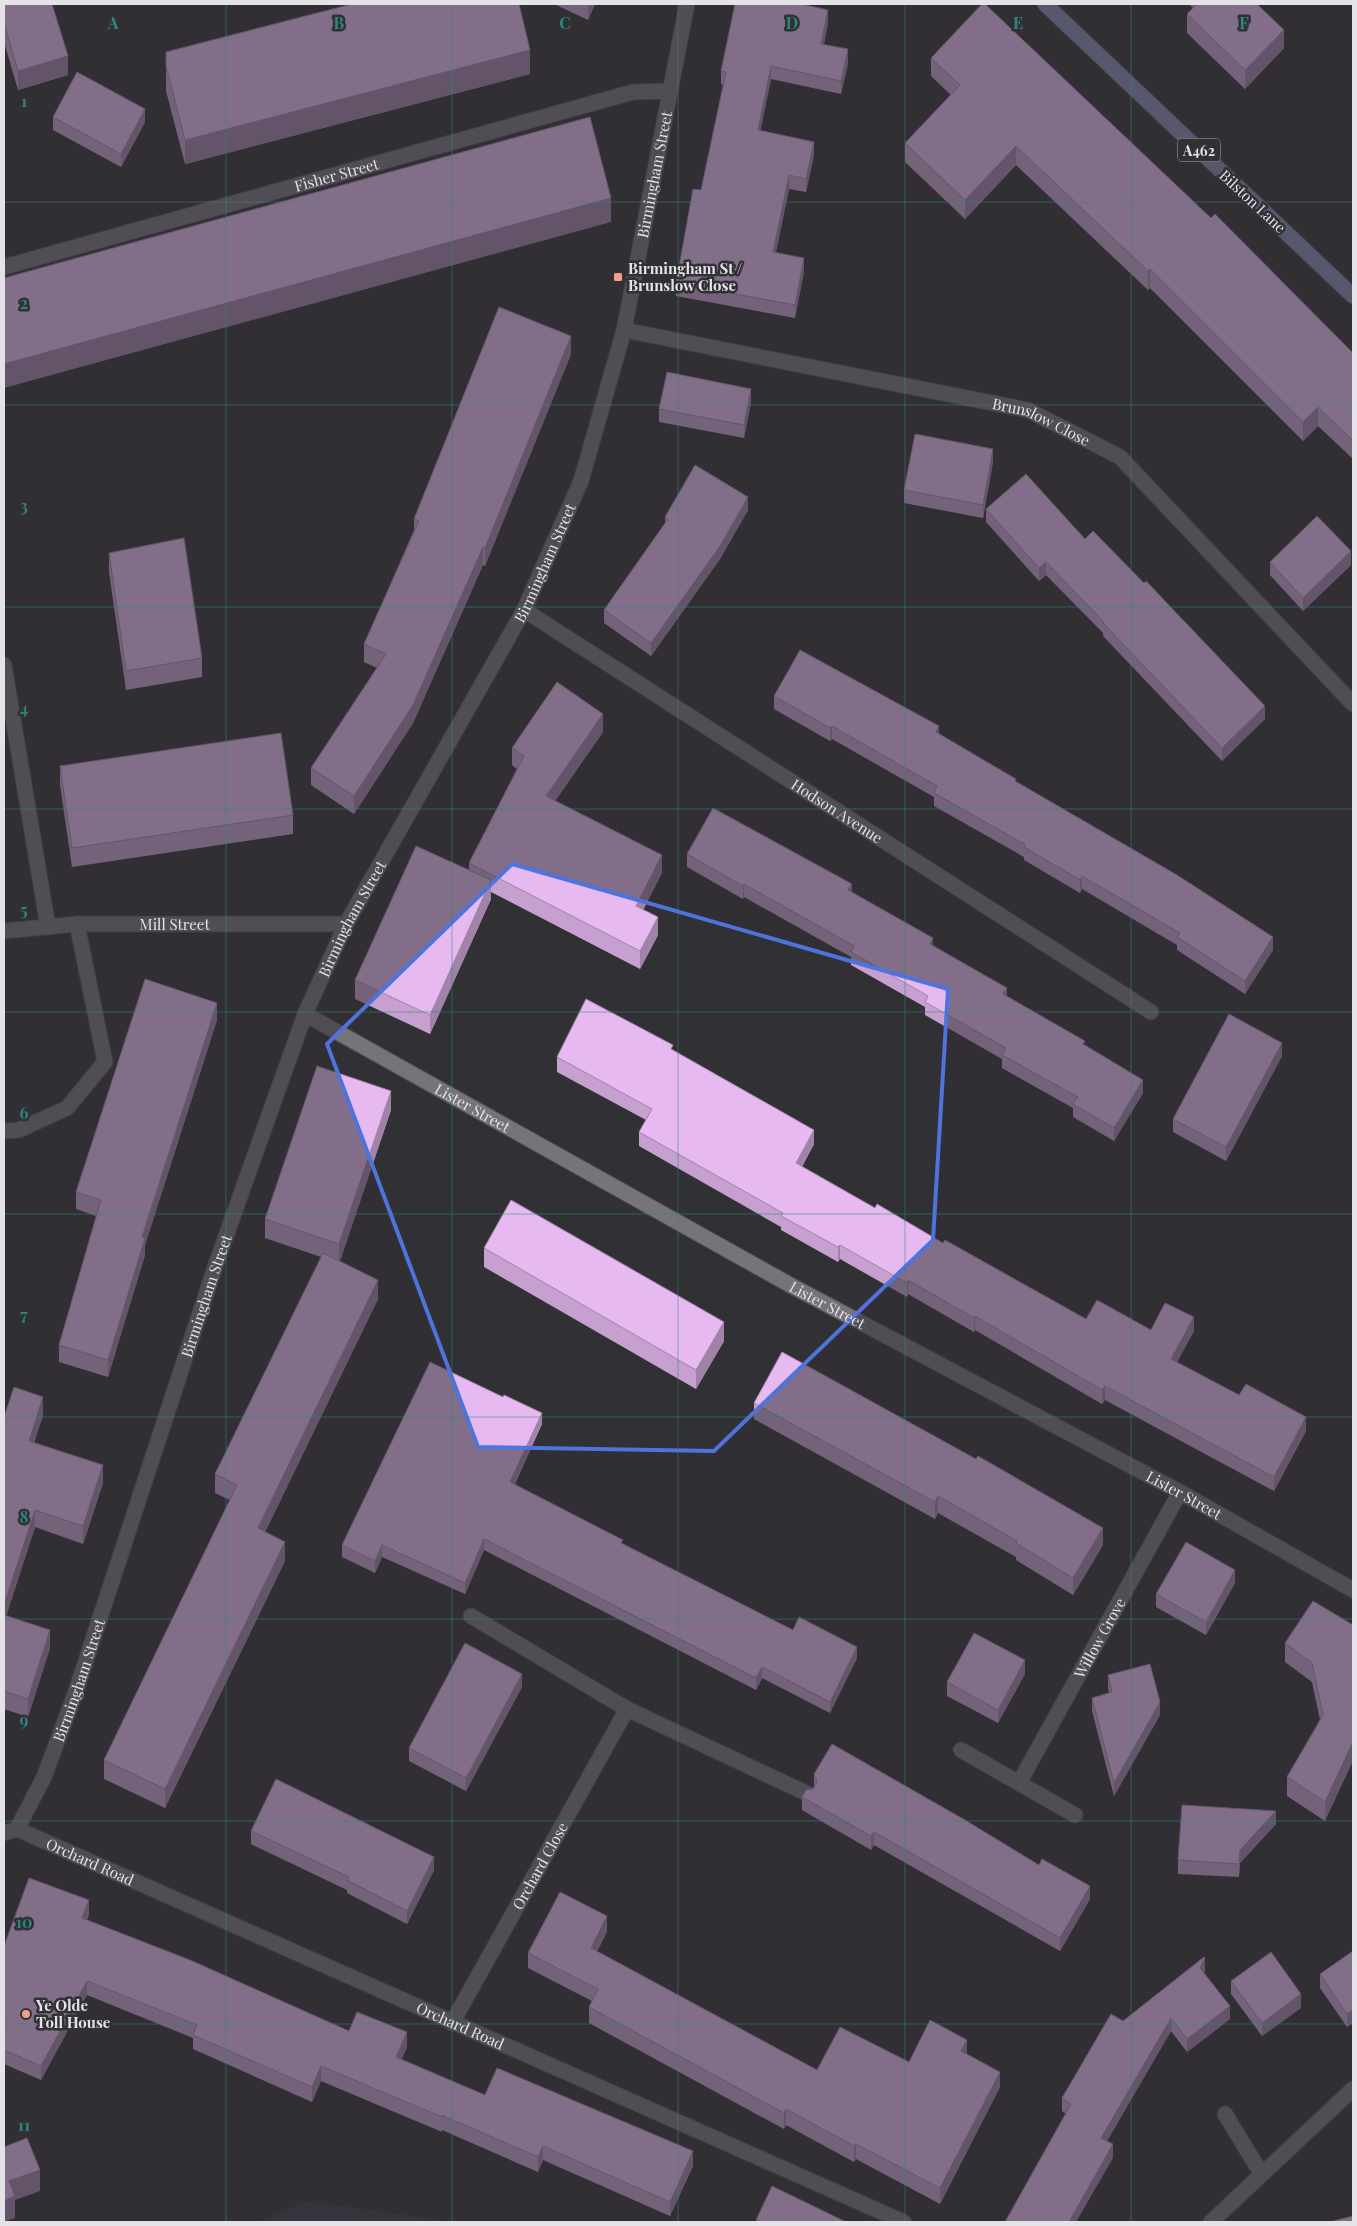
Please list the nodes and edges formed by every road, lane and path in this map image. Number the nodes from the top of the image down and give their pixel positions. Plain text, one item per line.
1 (687, 4) edge
2 (1044, 4) edge
3 (670, 91) junction
4 (4, 264) edge
5 (1353, 296) edge
6 (624, 330) junction
7 (524, 610) junction
8 (4, 665) edge
9 (1353, 704) edge
10 (77, 924) junction
11 (346, 924) junction
12 (48, 926) junction
13 (4, 931) edge
14 (1151, 1012) dead end
15 (305, 1014) junction
16 (4, 1131) edge
17 (1180, 1492) junction
18 (1353, 1590) edge
19 (471, 1616) dead end
20 (627, 1709) junction
21 (961, 1750) dead end
22 (1019, 1783) junction
23 (808, 1794) edge
24 (1075, 1815) dead end
25 (10, 1831) edge
26 (452, 2023) junction
27 (1353, 2089) edge
28 (1225, 2114) dead end
29 (1262, 2173) junction
30 (904, 2222) edge
31 (1211, 2222) edge

1 - 3 street, Birmingham Street
2 - 5 main road, Bilston Lane / A462
3 - 4 street, Fisher Street
3 - 6 street, Birmingham Street
6 - 7 street, Birmingham Street
6 - 9 street, Brunslow Close
7 - 11 street, Birmingham Street
7 - 14 street, Hodson Avenue
8 - 12 street
10 - 11 street, Mill Street
10 - 12 street, Mill Street
10 - 16 street
11 - 15 street, Birmingham Street
12 - 13 street, Mill Street
15 - 17 street, Lister Street
15 - 25 street, Birmingham Street
17 - 18 street, Lister Street
17 - 22 street, Willow Grove
19 - 20 street
20 - 23 street
20 - 26 street, Orchard Close
21 - 22 street
22 - 24 street
25 - 26 street, Orchard Road
26 - 30 street, Orchard Road
27 - 29 street
28 - 29 street
29 - 31 street

